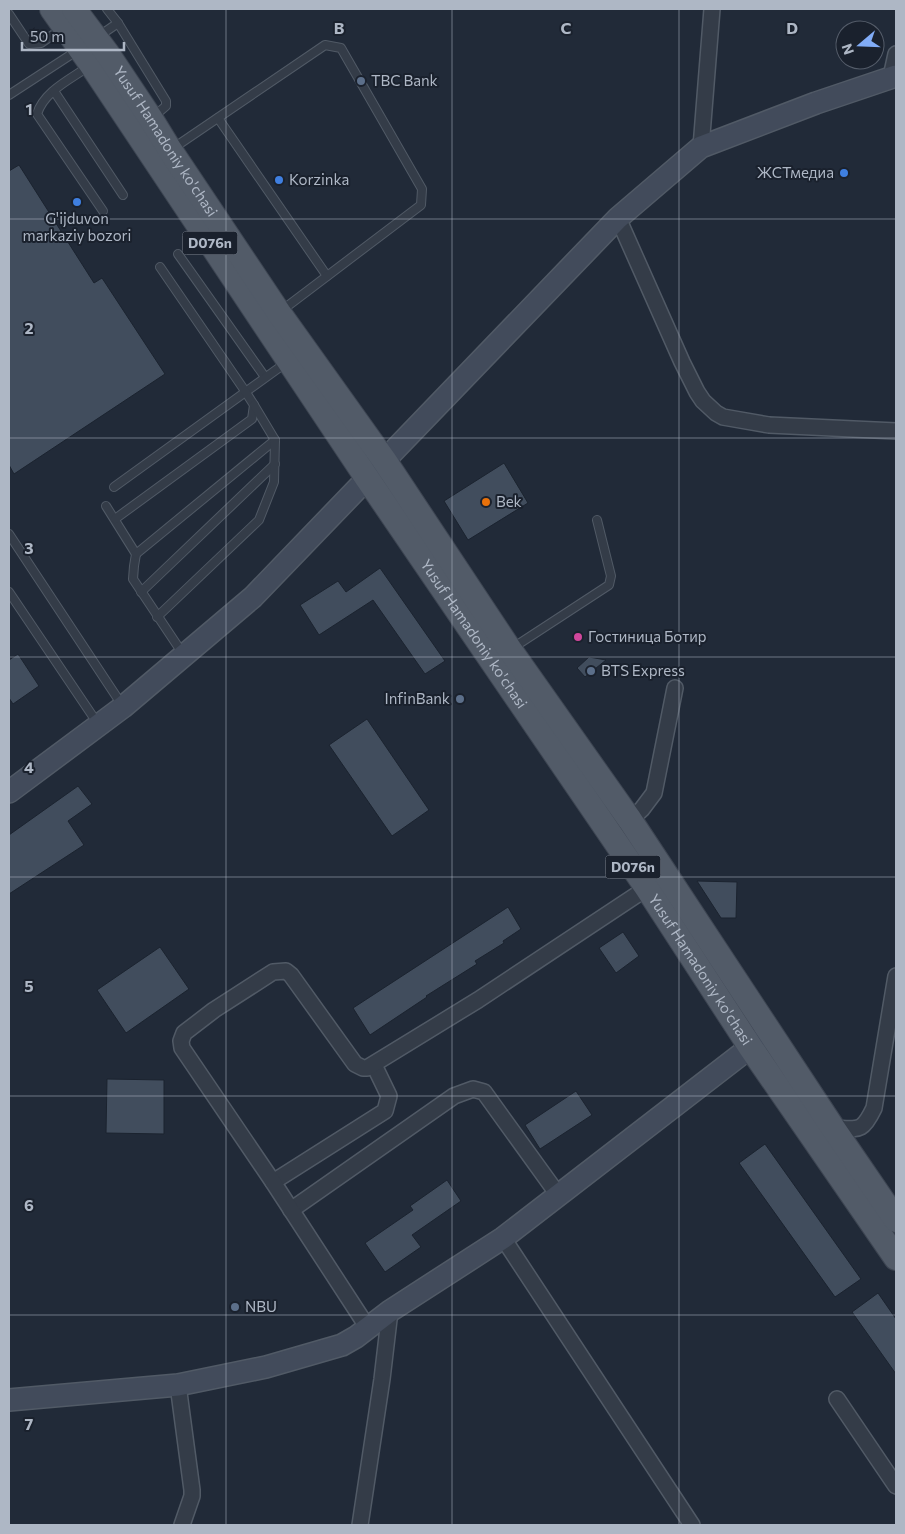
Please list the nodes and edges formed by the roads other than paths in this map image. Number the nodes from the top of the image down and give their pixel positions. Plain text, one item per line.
1 (108, 9) edge
2 (712, 9) edge
3 (9, 14) edge
4 (71, 15) edge
5 (118, 24) junction
6 (89, 50) junction
7 (896, 54) edge
8 (893, 77) edge
9 (54, 91) junction
10 (9, 95) edge
11 (218, 118) junction
12 (151, 119) junction
13 (701, 147) junction
14 (170, 150) junction
15 (123, 195) dead end
16 (103, 212) dead end
17 (618, 218) junction
18 (178, 254) dead end
19 (160, 267) dead end
20 (327, 276) junction
21 (280, 313) junction
22 (289, 361) junction
23 (265, 377) junction
24 (245, 391) junction
25 (254, 405) junction
26 (896, 431) edge
27 (275, 440) junction
28 (384, 460) junction
29 (275, 464) junction
30 (367, 478) junction
31 (114, 487) dead end
32 (106, 506) dead end
33 (116, 519) junction
34 (597, 520) dead end
35 (9, 534) edge
36 (136, 554) junction
37 (9, 592) edge
38 (141, 592) junction
39 (157, 617) junction
40 (510, 650) junction
41 (184, 656) junction
42 (675, 688) dead end
43 (123, 707) junction
44 (99, 725) junction
45 (9, 792) edge
46 (630, 820) junction
47 (647, 888) junction
48 (896, 976) edge
49 (770, 1032) junction
50 (751, 1048) junction
51 (374, 1065) junction
52 (833, 1128) junction
53 (273, 1182) junction
54 (559, 1196) junction
55 (291, 1210) junction
56 (896, 1220) edge
57 (503, 1238) junction
58 (896, 1258) edge
59 (390, 1310) junction
60 (368, 1328) junction
61 (178, 1385) junction
62 (837, 1399) dead end
63 (9, 1400) edge
64 (896, 1486) edge
65 (182, 1525) edge
66 (360, 1525) edge
67 (692, 1525) edge

1 - 5 lane
2 - 13 street
3 - 4 lane
4 - 6 main road, Yusuf Hamadoniy ko'chasi / D076n
5 - 6 lane
5 - 12 lane
6 - 9 lane
6 - 10 lane
6 - 12 main road, Yusuf Hamadoniy ko'chasi / D076n
6 - 22 main road, Yusuf Hamadoniy ko'chasi / D076n
7 - 8 street
8 - 13 main road
9 - 15 lane
9 - 16 lane
11 - 14 lane
11 - 20 lane
11 - 20 lane
12 - 14 main road, Yusuf Hamadoniy ko'chasi / D076n
13 - 17 main road
14 - 21 main road, Yusuf Hamadoniy ko'chasi / D076n
17 - 26 street
17 - 28 main road
18 - 23 lane
19 - 24 lane
20 - 21 lane
21 - 28 main road, Yusuf Hamadoniy ko'chasi / D076n
22 - 23 lane
22 - 30 main road, Yusuf Hamadoniy ko'chasi / D076n
23 - 24 lane
24 - 25 lane
24 - 31 lane
25 - 27 lane
25 - 33 lane
27 - 29 lane
27 - 36 lane
28 - 30 main road
28 - 40 main road, Yusuf Hamadoniy ko'chasi / D076n
29 - 38 lane
29 - 39 lane
30 - 41 main road
30 - 47 main road, Yusuf Hamadoniy ko'chasi / D076n
32 - 33 lane
33 - 36 lane
34 - 40 lane
35 - 43 lane
36 - 38 lane
37 - 44 lane
38 - 39 lane
39 - 41 lane
40 - 46 main road, Yusuf Hamadoniy ko'chasi / D076n
41 - 43 main road
42 - 46 street
43 - 44 main road
44 - 45 main road
46 - 49 main road, Yusuf Hamadoniy ko'chasi / D076n
47 - 50 main road, Yusuf Hamadoniy ko'chasi / D076n
47 - 51 street
48 - 52 street
49 - 50 main road
49 - 52 main road, Yusuf Hamadoniy ko'chasi / D076n
50 - 54 main road
50 - 58 main road, Yusuf Hamadoniy ko'chasi / D076n
51 - 53 street
51 - 53 street
52 - 56 main road, Yusuf Hamadoniy ko'chasi / D076n
53 - 55 street
54 - 55 street
54 - 57 main road
55 - 60 street
57 - 59 main road
57 - 67 street
59 - 60 main road
59 - 66 street
60 - 61 main road
61 - 63 main road
61 - 65 street
62 - 64 street

